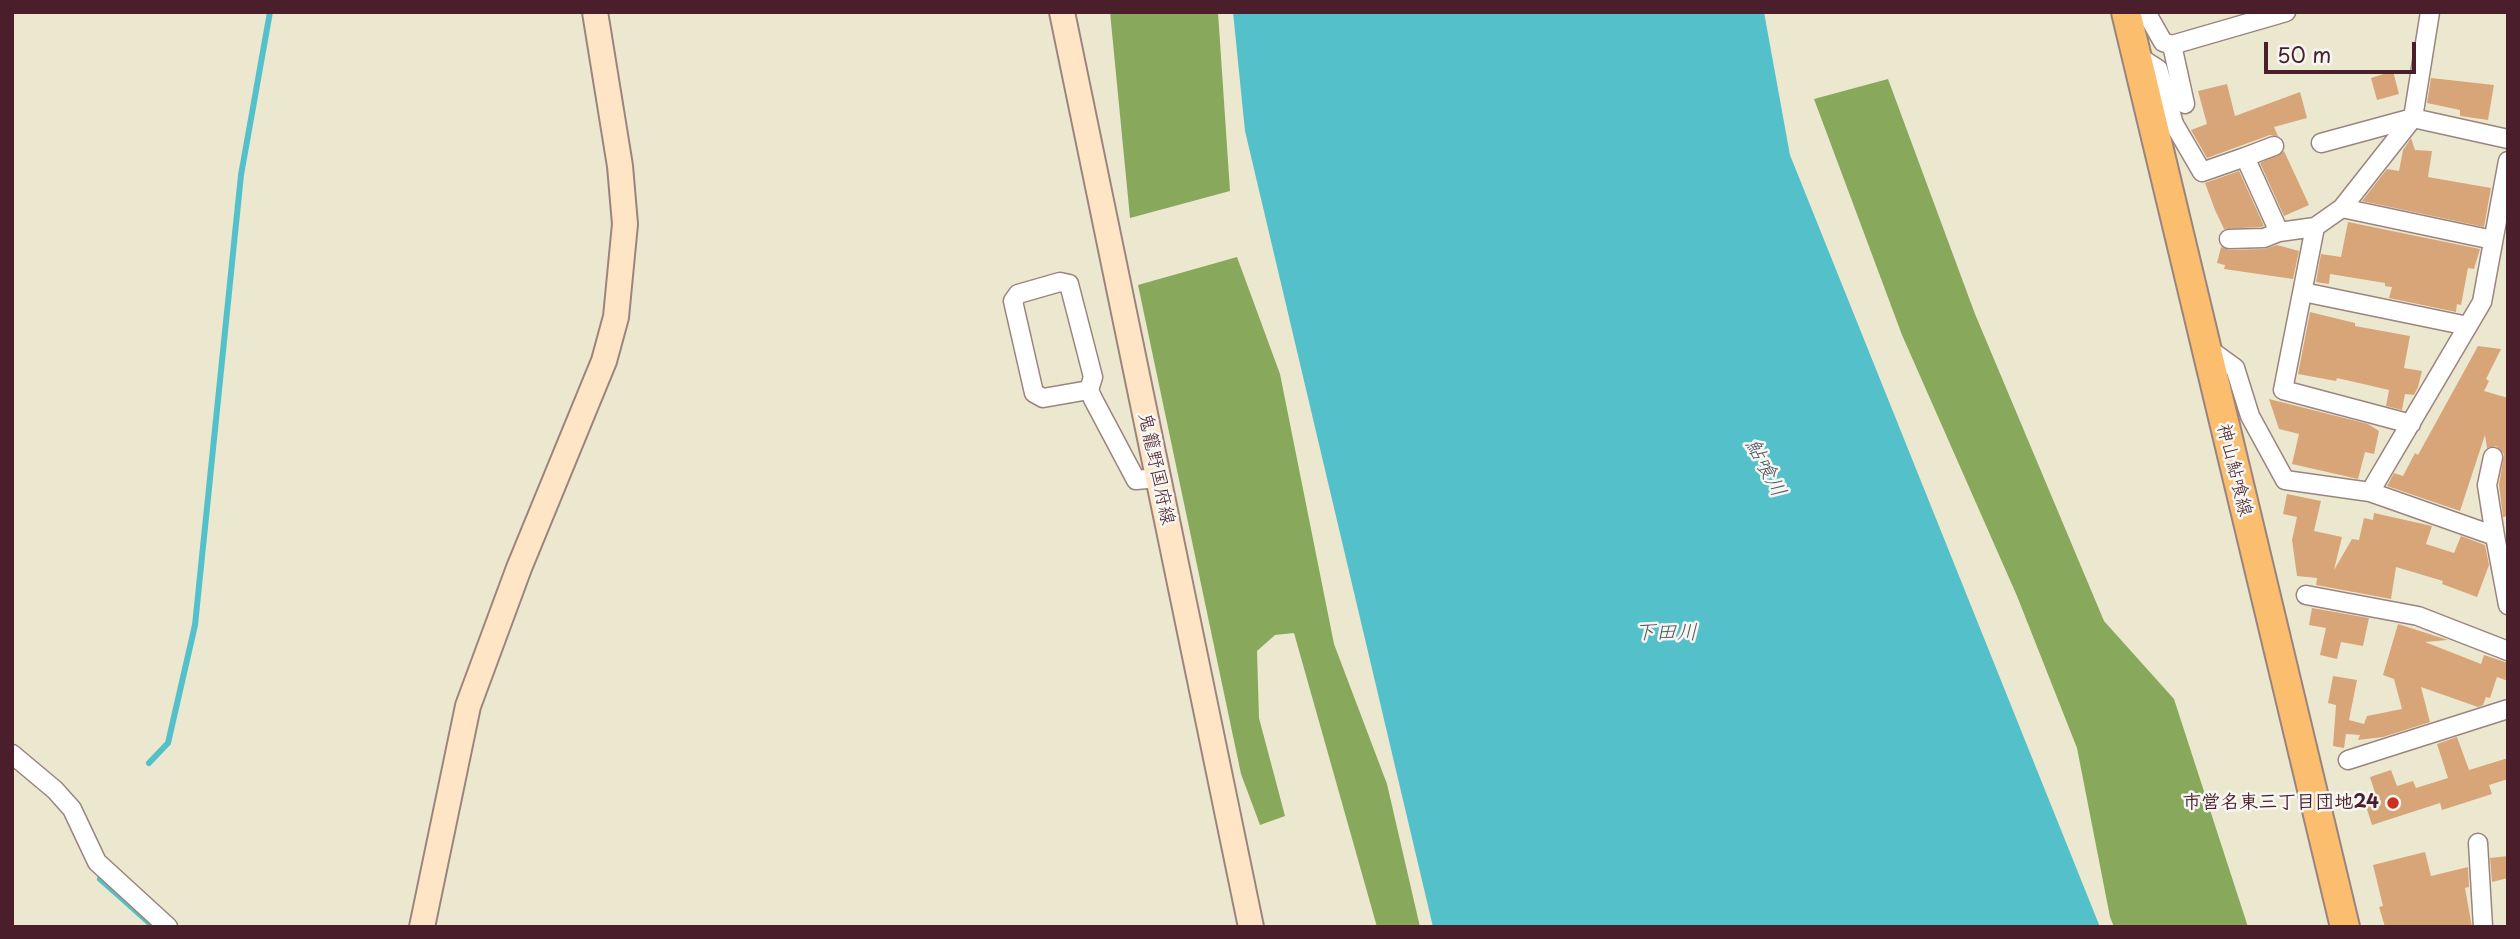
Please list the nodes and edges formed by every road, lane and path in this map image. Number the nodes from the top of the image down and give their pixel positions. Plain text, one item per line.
1 (595, 12) edge
2 (1062, 12) edge
3 (2126, 12) edge
4 (2146, 12) edge
5 (2286, 12) edge
6 (2430, 12) edge
7 (2237, 19) edge
8 (2172, 45) junction
9 (2136, 55) junction
10 (2185, 104) dead end
11 (2413, 118) junction
12 (2508, 139) edge
13 (2321, 143) dead end
14 (2274, 146) dead end
15 (2245, 157) junction
16 (2508, 161) edge
17 (2342, 208) junction
18 (2315, 228) junction
19 (2279, 232) junction
20 (2229, 239) dead end
21 (2493, 240) junction
22 (2303, 292) junction
23 (2468, 326) junction
24 (2204, 346) junction
25 (1089, 390) junction
26 (2411, 424) junction
27 (2493, 457) dead end
28 (1158, 478) junction
29 (2370, 492) junction
30 (2495, 536) junction
31 (2306, 595) dead end
32 (2508, 605) edge
33 (2508, 652) edge
34 (2508, 709) edge
35 (12, 754) edge
36 (2348, 760) dead end
37 (2478, 843) dead end
38 (168, 927) edge
39 (422, 927) edge
40 (1251, 927) edge
41 (2345, 927) edge
42 (2483, 927) edge

1 - 39 street
2 - 28 street, 鬼籠野国府線
3 - 9 main road, 神山鮎喰線
4 - 8 street
5 - 7 street
6 - 11 street
7 - 8 street
8 - 10 street
9 - 15 street
9 - 24 main road, 神山鮎喰線
11 - 12 street
11 - 13 street
11 - 17 street
14 - 15 street
15 - 19 street
16 - 21 street
17 - 18 street
17 - 21 street
18 - 19 street
18 - 22 street
19 - 20 street
21 - 23 street
22 - 23 street
22 - 26 street
23 - 26 street
24 - 29 street
24 - 41 main road, 神山鮎喰線
25 - 25 street
25 - 28 street
26 - 29 street
27 - 30 street
28 - 40 street, 鬼籠野国府線
29 - 30 street
30 - 32 street
31 - 33 street
34 - 36 street
35 - 38 street
37 - 42 street

